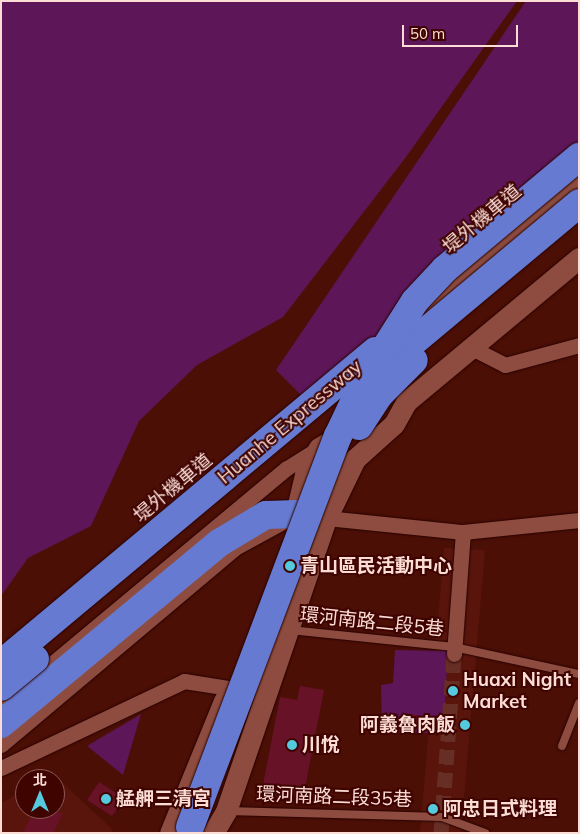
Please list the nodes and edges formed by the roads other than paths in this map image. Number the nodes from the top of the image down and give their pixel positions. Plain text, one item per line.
1 (579, 157) edge
2 (579, 164) edge
3 (579, 179) edge
4 (579, 203) edge
5 (579, 223) edge
6 (579, 258) edge
7 (579, 345) edge
8 (368, 347) junction
9 (470, 347) junction
10 (406, 402) junction
11 (323, 461) junction
12 (297, 514) junction
13 (326, 519) junction
14 (579, 520) edge
15 (463, 532) junction
16 (285, 629) junction
17 (454, 651) junction
18 (1, 657) edge
19 (1, 664) edge
20 (579, 674) edge
21 (1, 687) edge
22 (229, 688) junction
23 (579, 703) edge
24 (1, 706) edge
25 (1, 724) edge
26 (1, 745) edge
27 (562, 746) dead end
28 (1, 768) edge
29 (226, 811) junction
30 (190, 831) edge
31 (485, 833) edge

1 - 11 highway, bridge
2 - 8 street, 堤外機車道
3 - 8 street, 堤外機車道
3 - 19 highway, Huanhe Expressway, bridge
4 - 21 highway, Huanhe Expressway, bridge
5 - 11 highway, bridge
6 - 9 street
7 - 9 street
8 - 18 street, 堤外機車道
9 - 10 street
10 - 11 street
10 - 13 street
11 - 12 street
11 - 24 street
11 - 30 highway, bridge
12 - 13 street
12 - 22 street
12 - 25 highway
12 - 26 street
13 - 15 street
13 - 16 street
14 - 15 street
15 - 17 street
16 - 17 lane, 環河南路二段5巷
16 - 29 street
17 - 20 lane, 環河南路二段5巷
22 - 28 street
22 - 30 street
23 - 27 lane
29 - 30 street
29 - 31 lane, 環河南路二段35巷

